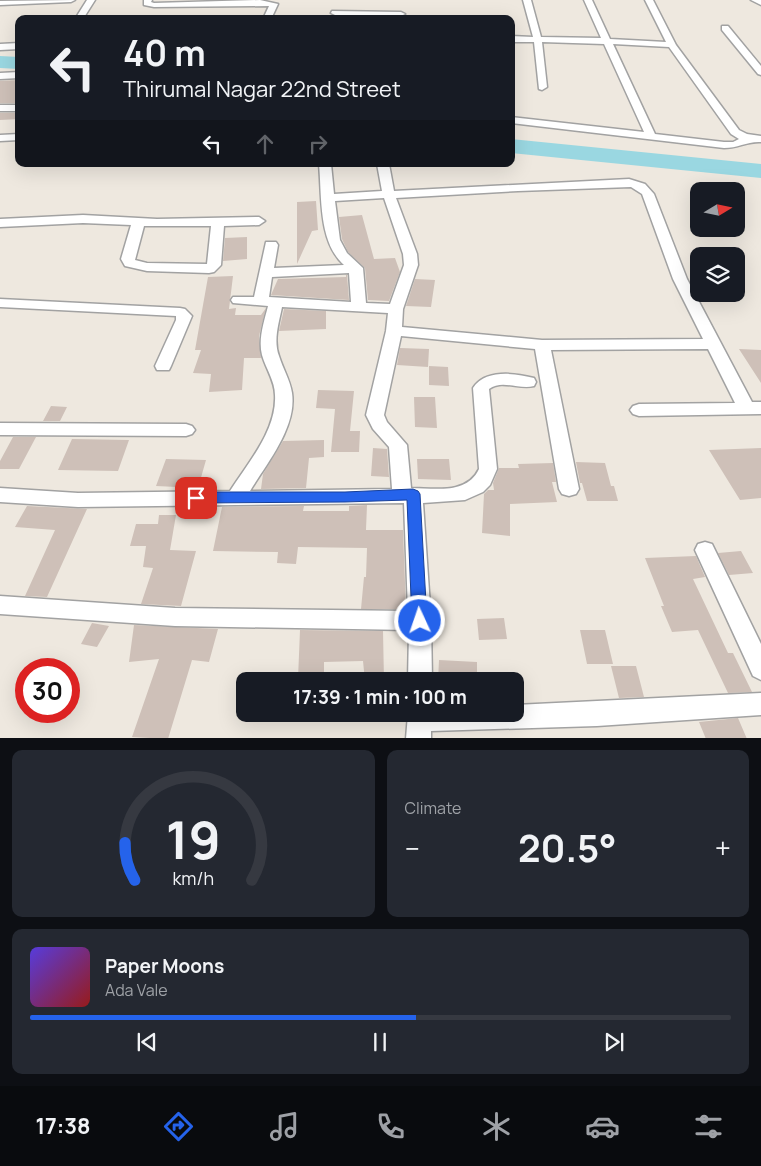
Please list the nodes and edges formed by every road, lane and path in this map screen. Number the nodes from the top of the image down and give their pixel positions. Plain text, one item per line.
1 (71, 0) edge
2 (91, 0) edge
3 (148, 0) edge
4 (527, 0) edge
5 (588, 0) edge
6 (649, 0) edge
7 (756, 0) edge
8 (56, 1) edge
9 (256, 2) edge
10 (761, 2) edge
11 (0, 3) edge
12 (10, 12) dead end
13 (335, 13) dead end
14 (401, 13) edge
15 (82, 15) edge
16 (269, 15) edge
17 (725, 28) dead end
18 (515, 39) edge
19 (538, 40) junction
20 (605, 41) junction
21 (672, 45) junction
22 (15, 46) edge
23 (0, 47) edge
24 (761, 72) edge
25 (15, 75) edge
26 (0, 76) edge
27 (542, 87) dead end
28 (0, 108) edge
29 (15, 108) edge
30 (515, 120) edge
31 (15, 137) edge
32 (651, 137) junction
33 (0, 138) edge
34 (749, 138) junction
35 (761, 139) edge
36 (325, 167) edge
37 (384, 167) edge
38 (389, 195) junction
39 (330, 198) junction
40 (259, 221) dead end
41 (0, 223) edge
42 (138, 223) junction
43 (218, 223) junction
44 (271, 244) dead end
45 (356, 268) junction
46 (266, 273) junction
47 (238, 300) dead end
48 (269, 301) junction
49 (0, 303) edge
50 (359, 306) junction
51 (396, 309) junction
52 (394, 331) junction
53 (714, 344) junction
54 (542, 345) junction
55 (163, 366) dead end
56 (528, 382) dead end
57 (754, 409) edge
58 (639, 410) dead end
59 (0, 429) edge
60 (186, 430) dead end
61 (569, 489) dead end
62 (0, 495) edge
63 (408, 495) junction
64 (236, 497) junction
65 (705, 550) dead end
66 (0, 605) edge
67 (420, 621) junction
68 (761, 669) edge
69 (420, 672) edge
70 (761, 704) edge
71 (419, 724) edge

1 - 8 street
2 - 15 street
3 - 9 street
4 - 19 street
5 - 20 street
6 - 21 street
7 - 10 street
8 - 11 street
8 - 12 street
9 - 16 street
13 - 14 street
17 - 24 street
18 - 19 street
19 - 20 street
19 - 27 street
20 - 21 street
20 - 32 street
21 - 34 street
22 - 23 street
25 - 26 street
28 - 29 street
30 - 32 street
31 - 33 street
32 - 34 street
34 - 35 street
36 - 39 street
37 - 38 street
38 - 39 street
38 - 51 street
38 - 53 street
39 - 45 street
40 - 43 street
41 - 42 street
42 - 43 street
42 - 43 street
44 - 46 street
45 - 46 street
45 - 50 street
46 - 48 street
47 - 48 street
48 - 50 street
48 - 64 street
49 - 55 street
50 - 51 street
51 - 52 street
52 - 54 street
52 - 63 street
53 - 54 street
53 - 57 street
54 - 61 street
56 - 63 street
57 - 58 street
59 - 60 street
62 - 64 street
63 - 64 street
63 - 67 street
65 - 68 street
66 - 67 street
67 - 69 street
70 - 71 street

